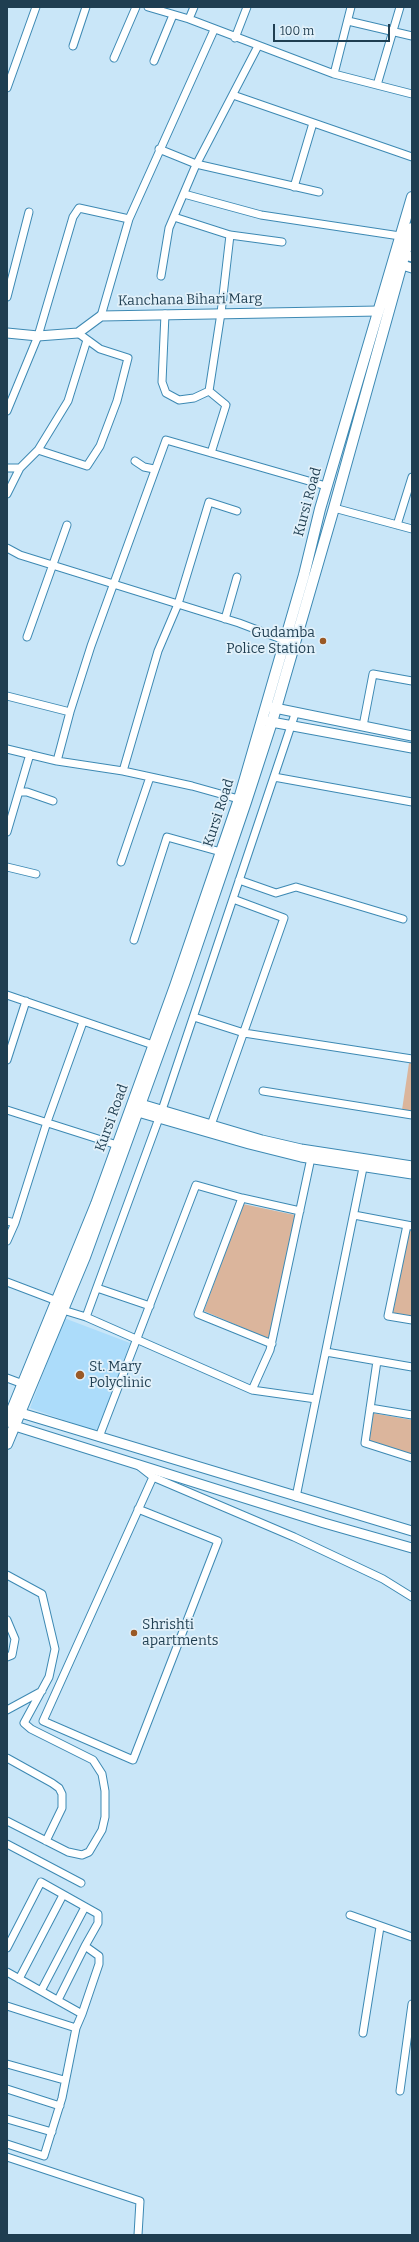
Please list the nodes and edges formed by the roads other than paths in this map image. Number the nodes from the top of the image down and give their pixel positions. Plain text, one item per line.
1 (36, 7) edge
2 (86, 7) edge
3 (136, 7) edge
4 (148, 7) edge
5 (194, 7) edge
6 (247, 7) edge
7 (400, 7) edge
8 (350, 8) edge
9 (173, 15) junction
10 (189, 19) junction
11 (348, 21) junction
12 (214, 30) junction
13 (393, 31) junction
14 (412, 36) edge
15 (236, 38) junction
16 (73, 46) dead end
17 (258, 46) junction
18 (114, 58) dead end
19 (154, 61) dead end
20 (334, 74) junction
21 (377, 85) junction
22 (7, 88) edge
23 (412, 94) edge
24 (233, 95) junction
25 (313, 123) junction
26 (159, 149) junction
27 (412, 157) edge
28 (196, 164) junction
29 (294, 187) junction
30 (319, 192) dead end
31 (184, 194) junction
32 (412, 197) edge
33 (29, 212) dead end
34 (174, 217) junction
35 (129, 219) junction
36 (412, 228) edge
37 (230, 235) junction
38 (400, 236) junction
39 (282, 242) dead end
40 (401, 258) edge
41 (412, 268) edge
42 (161, 276) dead end
43 (7, 297) edge
44 (379, 310) junction
45 (221, 313) junction
46 (165, 314) junction
47 (102, 316) junction
48 (7, 333) edge
49 (78, 334) junction
50 (38, 336) junction
51 (87, 340) junction
52 (209, 391) junction
53 (7, 411) edge
54 (38, 450) junction
55 (211, 453) junction
56 (135, 461) dead end
57 (7, 468) edge
58 (20, 468) junction
59 (154, 470) junction
60 (412, 477) edge
61 (326, 486) junction
62 (7, 494) edge
63 (334, 508) junction
64 (237, 511) dead end
65 (67, 525) dead end
66 (397, 525) junction
67 (412, 529) edge
68 (7, 548) edge
69 (54, 566) junction
70 (237, 577) dead end
71 (115, 585) junction
72 (178, 604) junction
73 (225, 619) junction
74 (27, 637) dead end
75 (290, 642) junction
76 (412, 681) edge
77 (7, 696) edge
78 (271, 708) junction
79 (70, 712) junction
80 (295, 714) junction
81 (267, 721) junction
82 (291, 726) junction
83 (363, 726) junction
84 (412, 736) edge
85 (412, 748) edge
86 (7, 749) edge
87 (30, 754) junction
88 (58, 761) junction
89 (123, 771) junction
90 (150, 777) junction
91 (274, 777) junction
92 (19, 792) junction
93 (243, 800) junction
94 (53, 801) dead end
95 (412, 802) edge
96 (7, 832) edge
97 (221, 852) junction
98 (121, 862) dead end
99 (7, 866) edge
100 (36, 874) dead end
101 (239, 880) junction
102 (233, 900) junction
103 (403, 919) dead end
104 (134, 940) dead end
105 (7, 995) edge
106 (26, 1001) junction
107 (194, 1017) junction
108 (83, 1022) junction
109 (244, 1033) junction
110 (9, 1045) edge
111 (153, 1045) junction
112 (412, 1059) edge
113 (7, 1060) edge
114 (263, 1091) dead end
115 (135, 1106) junction
116 (7, 1109) edge
117 (161, 1113) junction
118 (412, 1115) edge
119 (47, 1122) junction
120 (211, 1125) junction
121 (117, 1145) junction
122 (311, 1158) junction
123 (364, 1163) junction
124 (412, 1166) edge
125 (412, 1174) edge
126 (242, 1198) junction
127 (300, 1212) junction
128 (354, 1215) junction
129 (7, 1221) edge
130 (15, 1223) junction
131 (409, 1226) edge
132 (7, 1241) edge
133 (7, 1282) edge
134 (97, 1288) junction
135 (56, 1301) junction
136 (150, 1306) junction
137 (63, 1310) junction
138 (86, 1317) junction
139 (412, 1320) edge
140 (137, 1340) junction
141 (272, 1344) junction
142 (326, 1352) junction
143 (377, 1361) junction
144 (412, 1367) edge
145 (7, 1378) edge
146 (22, 1384) junction
147 (252, 1390) junction
148 (316, 1399) junction
149 (370, 1408) junction
150 (12, 1415) edge
151 (412, 1415) edge
152 (99, 1438) junction
153 (7, 1444) edge
154 (412, 1458) edge
155 (137, 1464) junction
156 (153, 1477) junction
157 (296, 1497) junction
158 (138, 1509) junction
159 (412, 1531) edge
160 (412, 1548) edge
161 (7, 1575) edge
162 (412, 1597) edge
163 (7, 1620) edge
164 (7, 1657) edge
165 (44, 1689) junction
166 (7, 1710) edge
167 (7, 1758) edge
168 (7, 1821) edge
169 (46, 1841) junction
170 (7, 1844) edge
171 (81, 1883) dead end
172 (63, 1895) junction
173 (85, 1907) junction
174 (350, 1916) dead end
175 (380, 1927) junction
176 (412, 1937) edge
177 (85, 1946) junction
178 (7, 1948) edge
179 (7, 1972) edge
180 (19, 1979) junction
181 (41, 1991) junction
182 (58, 2000) junction
183 (412, 2004) edge
184 (7, 2006) edge
185 (82, 2014) junction
186 (76, 2028) junction
187 (363, 2033) dead end
188 (7, 2064) edge
189 (64, 2080) junction
190 (7, 2089) edge
191 (400, 2091) dead end
192 (60, 2106) junction
193 (7, 2118) edge
194 (52, 2132) junction
195 (7, 2144) edge
196 (7, 2157) edge
197 (138, 2235) edge

1 - 22 street
2 - 16 street
3 - 18 street
4 - 9 street
5 - 10 street
6 - 15 street
7 - 13 street
8 - 11 street
9 - 10 street
9 - 19 street
10 - 12 street
11 - 13 street
11 - 20 street
12 - 15 street
12 - 26 street
13 - 14 street
13 - 21 street
15 - 17 street
17 - 20 street
17 - 24 street
20 - 21 street
21 - 23 street
24 - 25 street
24 - 28 street
25 - 27 street
25 - 29 street
26 - 28 street
26 - 35 street
28 - 29 street
28 - 31 street
29 - 30 street
31 - 34 street
31 - 38 street
32 - 38 main road, Kursi Road
33 - 43 street
34 - 37 street
34 - 42 street
35 - 47 street
35 - 50 street
36 - 40 main road, Kursi Road
37 - 39 street
37 - 45 street
38 - 40 main road, Kursi Road
40 - 41 street
40 - 44 main road, Kursi Road
40 - 63 main road, Kursi Road
44 - 45 street, Kanchana Bihari Marg
44 - 61 main road, Kursi Road
45 - 46 street, Kanchana Bihari Marg
45 - 52 street
46 - 47 street, Kanchana Bihari Marg
46 - 52 street
47 - 49 street, Kanchana Bihari Marg
48 - 50 street
49 - 50 street
49 - 51 street
50 - 53 street
51 - 54 street
51 - 54 street
52 - 55 street
54 - 58 street
55 - 59 street
55 - 61 street
56 - 59 street
57 - 58 street
58 - 62 street
59 - 71 street
60 - 66 street
61 - 75 main road, Kursi Road
63 - 66 street
63 - 75 main road, Kursi Road
64 - 72 street
65 - 69 street
66 - 67 street
68 - 69 street
69 - 71 street
69 - 74 street
70 - 73 street
71 - 72 street
71 - 79 street
72 - 73 street
72 - 89 street
73 - 75 street
75 - 78 main road, Kursi Road
76 - 83 street
77 - 79 street
78 - 80 street
78 - 81 main road, Kursi Road
79 - 88 street
80 - 82 street
80 - 83 street
81 - 82 street
81 - 93 main road, Kursi Road
82 - 85 street
82 - 91 street
83 - 84 street
86 - 87 street
87 - 88 street
87 - 92 street
88 - 89 street
89 - 90 street
90 - 93 street
90 - 98 street
91 - 95 street
91 - 101 street
92 - 94 street
92 - 96 street
93 - 97 main road, Kursi Road
93 - 115 main road, Kursi Road
97 - 104 street
97 - 111 main road, Kursi Road
99 - 100 street
101 - 102 street
101 - 103 street
102 - 107 street
102 - 109 street
105 - 106 street
106 - 108 street
106 - 110 street
107 - 109 street
107 - 117 street
108 - 111 street
108 - 119 street
109 - 112 street
109 - 120 street
110 - 113 street
111 - 115 main road, Kursi Road
114 - 118 street
115 - 117 street
115 - 121 main road, Kursi Road
115 - 137 main road, Kursi Road
116 - 119 street
117 - 120 street
117 - 122 street
117 - 134 street
119 - 121 street
119 - 130 street
120 - 123 street
121 - 135 main road, Kursi Road
122 - 123 street
122 - 127 street
123 - 124 street
123 - 125 street
123 - 128 street
126 - 127 street
126 - 136 street
126 - 141 street
127 - 141 street
128 - 131 street
128 - 142 street
129 - 130 street
130 - 132 street
131 - 139 street
133 - 135 street
134 - 136 street
134 - 138 street
135 - 146 main road, Kursi Road
136 - 140 street
137 - 138 street
137 - 150 main road, Kursi Road
138 - 140 street
140 - 147 street
140 - 152 street
141 - 147 street
142 - 143 street
142 - 148 street
143 - 144 street
143 - 149 street
145 - 146 street
146 - 150 main road, Kursi Road
147 - 148 street
148 - 157 street
149 - 151 street
149 - 154 street
150 - 152 street
150 - 153 main road, Kursi Road
150 - 155 street
152 - 157 street
155 - 156 street
155 - 160 street
156 - 158 street
156 - 162 street
157 - 159 street
158 - 158 street
161 - 165 street
163 - 164 street
165 - 166 street
165 - 169 street
167 - 169 street
168 - 169 street
170 - 171 street
172 - 173 street
172 - 178 street
172 - 180 street
173 - 177 street
173 - 181 street
174 - 175 street
175 - 176 street
175 - 187 street
177 - 182 street
177 - 185 street
179 - 180 street
180 - 181 street
181 - 182 street
182 - 185 street
183 - 191 street
184 - 186 street
185 - 186 street
186 - 189 street
188 - 189 street
189 - 192 street
190 - 192 street
192 - 194 street
193 - 194 street
194 - 195 street
196 - 197 street

